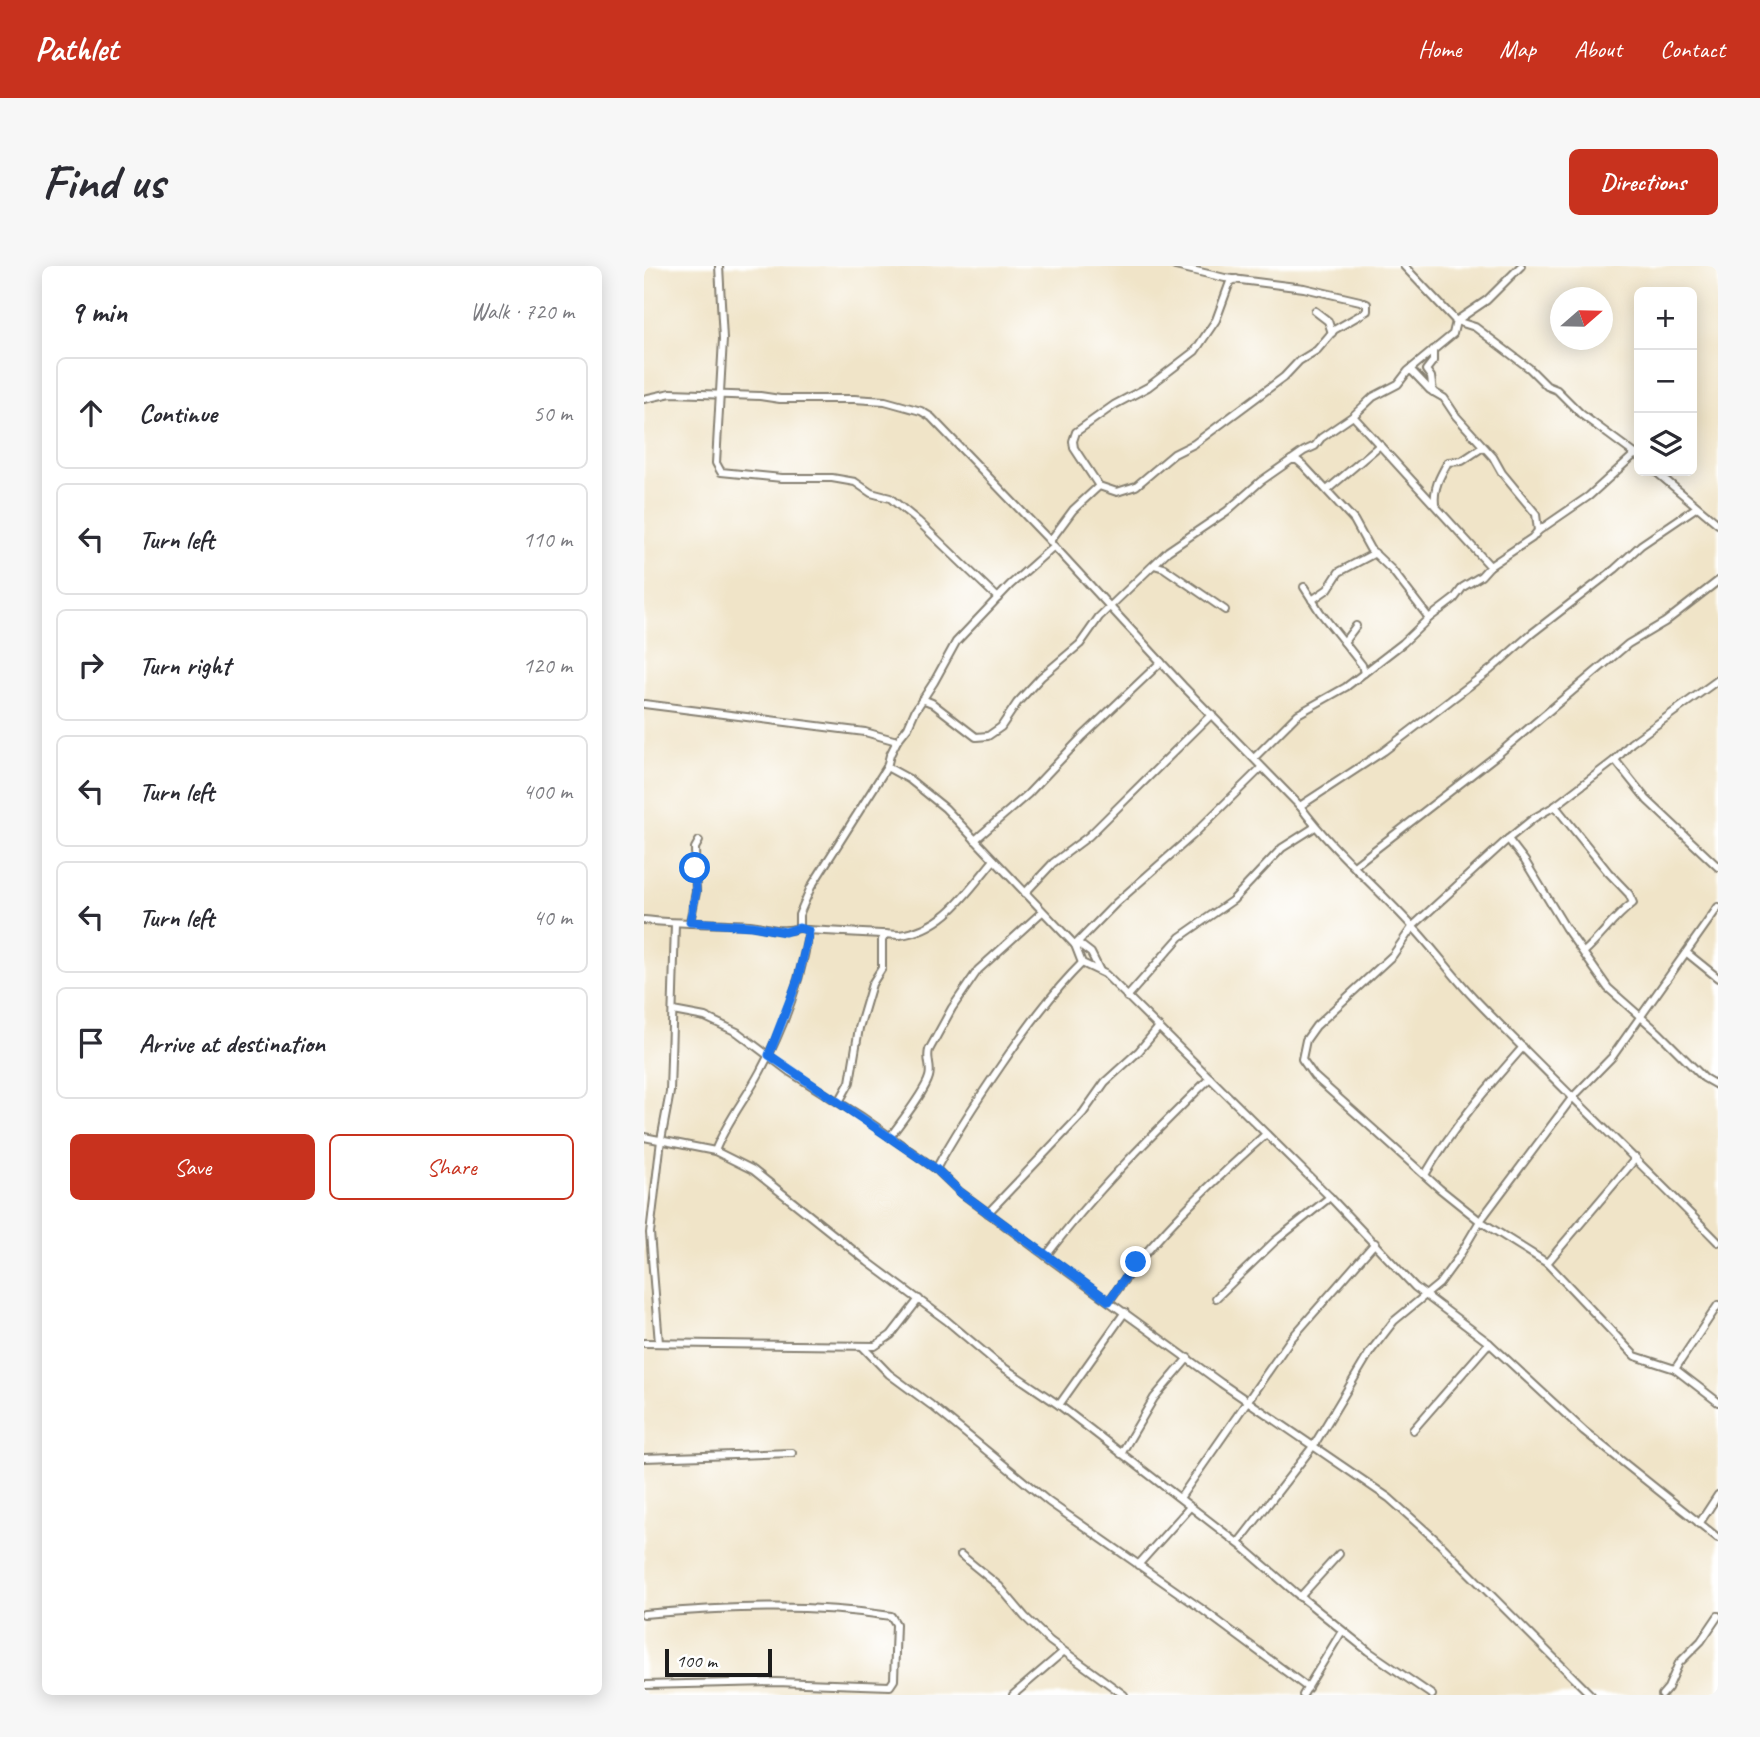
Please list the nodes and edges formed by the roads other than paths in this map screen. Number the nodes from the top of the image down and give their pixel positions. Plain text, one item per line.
1 (719, 266) edge
2 (1175, 266) edge
3 (1404, 266) edge
4 (1521, 266) edge
5 (1236, 279) junction
6 (1315, 312) dead end
7 (1457, 321) junction
8 (1332, 333) junction
9 (1433, 350) junction
10 (1408, 371) junction
11 (1433, 392) junction
12 (719, 396) junction
13 (644, 399) edge
14 (1353, 416) junction
15 (1380, 445) junction
16 (1483, 447) junction
17 (1634, 454) edge
18 (1634, 458) edge
19 (1291, 460) junction
20 (1661, 476) edge
21 (1099, 486) junction
22 (1327, 490) junction
23 (1436, 506) junction
24 (1697, 507) junction
25 (1718, 524) edge
26 (1538, 531) junction
27 (1052, 543) junction
28 (1375, 553) junction
29 (1154, 565) junction
30 (1490, 566) junction
31 (1718, 581) edge
32 (1304, 587) dead end
33 (998, 598) junction
34 (1312, 600) junction
35 (1110, 608) junction
36 (1225, 610) dead end
37 (1429, 618) junction
38 (1356, 626) dead end
39 (1344, 642) junction
40 (1161, 662) junction
41 (1364, 673) junction
42 (1718, 680) edge
43 (922, 699) junction
44 (644, 704) edge
45 (1212, 714) junction
46 (898, 741) junction
47 (1254, 758) junction
48 (1615, 760) junction
49 (887, 767) junction
50 (1261, 768) junction
51 (1300, 806) junction
52 (1555, 806) junction
53 (1315, 827) junction
54 (1508, 839) junction
55 (975, 840) junction
56 (699, 841) dead end
57 (994, 860) junction
58 (1354, 866) junction
59 (1718, 867) edge
60 (1025, 893) junction
61 (1718, 907) edge
62 (1042, 912) junction
63 (644, 920) edge
64 (690, 922) junction
65 (675, 924) junction
66 (1413, 926) junction
67 (799, 928) junction
68 (809, 931) junction
69 (886, 934) junction
70 (1077, 944) junction
71 (1584, 952) junction
72 (1687, 953) junction
73 (1082, 963) junction
74 (1101, 972) junction
75 (1718, 978) edge
76 (1127, 997) junction
77 (673, 1011) junction
78 (1639, 1017) junction
79 (1159, 1027) junction
80 (1522, 1047) junction
81 (769, 1055) junction
82 (1210, 1078) junction
83 (1718, 1086) edge
84 (1572, 1098) junction
85 (839, 1102) junction
86 (1266, 1134) junction
87 (644, 1137) edge
88 (890, 1137) junction
89 (661, 1140) junction
90 (715, 1151) junction
91 (1636, 1158) junction
92 (936, 1169) junction
93 (1426, 1175) junction
94 (1330, 1197) junction
95 (988, 1213) junction
96 (1480, 1221) junction
97 (1718, 1242) edge
98 (1375, 1243) junction
99 (1046, 1256) junction
100 (1547, 1263) junction
101 (1424, 1294) junction
102 (1216, 1298) dead end
103 (919, 1299) junction
104 (1109, 1301) junction
105 (1718, 1305) edge
106 (1125, 1312) junction
107 (644, 1343) edge
108 (659, 1343) junction
109 (1489, 1343) junction
110 (863, 1347) junction
111 (1188, 1358) junction
112 (1675, 1369) junction
113 (1246, 1400) junction
114 (1718, 1402) edge
115 (1059, 1405) junction
116 (1412, 1430) dead end
117 (1314, 1445) junction
118 (792, 1453) dead end
119 (1121, 1454) junction
120 (644, 1458) edge
121 (1718, 1494) edge
122 (1180, 1498) junction
123 (1190, 1507) junction
124 (1699, 1524) junction
125 (1718, 1538) edge
126 (1238, 1543) junction
127 (1339, 1554) dead end
128 (961, 1555) dead end
129 (1139, 1564) junction
130 (1300, 1597) junction
131 (644, 1614) edge
132 (1718, 1616) edge
133 (1342, 1630) junction
134 (1063, 1652) junction
135 (644, 1685) edge
136 (1306, 1692) edge
137 (1013, 1695) edge
138 (1123, 1695) edge
139 (1432, 1695) edge
140 (1591, 1695) edge
141 (1661, 1695) edge

1 - 12 street
2 - 5 street
3 - 7 street
4 - 7 street
5 - 8 street
5 - 21 street
6 - 8 street
7 - 9 street
7 - 17 street
8 - 21 street
9 - 10 street
9 - 11 street
10 - 11 street
10 - 14 street
11 - 16 street
12 - 13 street
12 - 27 street
12 - 33 street
14 - 15 street
14 - 19 street
15 - 22 street
15 - 23 street
16 - 23 street
16 - 26 street
18 - 26 street
19 - 22 street
19 - 29 street
20 - 24 street
21 - 27 street
22 - 28 street
23 - 30 street
24 - 25 street
24 - 51 street
26 - 30 street
27 - 33 street
27 - 35 street
28 - 34 street
28 - 37 street
29 - 35 street
29 - 36 street
30 - 37 street
31 - 58 street
32 - 34 street
33 - 43 street
34 - 39 street
35 - 40 street
35 - 43 street
37 - 41 street
38 - 39 street
39 - 41 street
40 - 45 street
40 - 55 street
41 - 47 street
42 - 48 street
43 - 46 street
44 - 46 street
45 - 47 street
45 - 60 street
46 - 49 street
47 - 50 street
48 - 52 street
48 - 59 street
49 - 55 street
49 - 67 street
50 - 51 street
50 - 70 street
51 - 53 street
52 - 54 street
52 - 71 street
53 - 58 street
53 - 76 street
54 - 66 street
54 - 71 street
55 - 57 street
56 - 64 street
57 - 60 street
57 - 69 street
58 - 66 street
60 - 62 street
61 - 72 street
62 - 70 street
62 - 88 street
63 - 65 street
64 - 65 street
64 - 67 street
65 - 77 street
66 - 80 street
66 - 93 street
67 - 68 street
68 - 69 street
68 - 81 street
69 - 85 street
70 - 73 street
70 - 74 street
71 - 78 street
72 - 75 street
72 - 78 street
73 - 74 street
73 - 92 street
74 - 76 street
76 - 79 street
77 - 81 street
77 - 89 street
78 - 83 street
78 - 84 street
79 - 82 street
79 - 95 street
80 - 84 street
80 - 93 street
81 - 85 street
81 - 90 street
82 - 86 street
82 - 99 street
84 - 91 street
84 - 96 street
85 - 88 street
86 - 94 street
86 - 104 street
87 - 89 street
88 - 92 street
89 - 90 street
89 - 108 street
90 - 103 street
91 - 97 street
91 - 100 street
92 - 95 street
93 - 96 street
94 - 98 street
94 - 102 street
95 - 99 street
96 - 100 street
96 - 101 street
98 - 101 street
98 - 113 street
99 - 104 street
100 - 112 street
101 - 109 street
101 - 117 street
103 - 110 street
103 - 115 street
104 - 106 street
105 - 112 street
106 - 111 street
106 - 115 street
107 - 108 street
108 - 110 street
109 - 116 street
109 - 124 street
110 - 129 street
111 - 113 street
111 - 119 street
112 - 114 street
113 - 117 street
113 - 122 street
115 - 119 street
117 - 126 street
117 - 140 street
118 - 120 street
119 - 122 street
121 - 124 street
122 - 123 street
123 - 126 street
123 - 129 street
124 - 125 street
126 - 130 street
127 - 130 street
128 - 134 street
129 - 136 street
130 - 133 street
131 - 135 street
132 - 141 street
133 - 136 street
133 - 139 street
134 - 137 street
134 - 138 street

